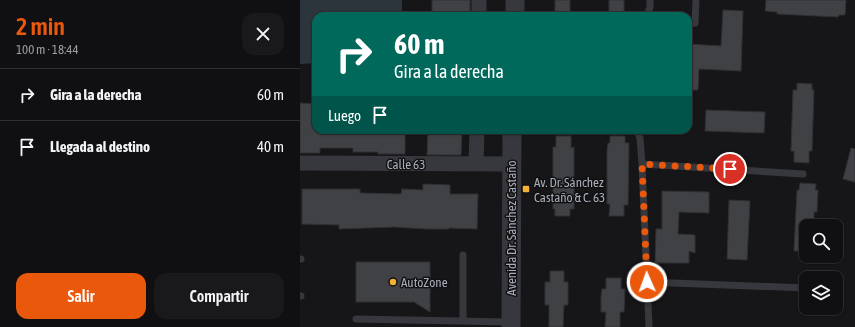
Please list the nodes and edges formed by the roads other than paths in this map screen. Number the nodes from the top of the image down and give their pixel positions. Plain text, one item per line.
1 (480, 0) edge
2 (515, 0) edge
3 (650, 0) edge
4 (696, 0) edge
5 (479, 12) edge
6 (515, 12) edge
7 (648, 12) edge
8 (692, 23) edge
9 (477, 134) edge
10 (512, 134) edge
11 (639, 134) edge
12 (300, 163) edge
13 (476, 164) junction
14 (512, 164) junction
15 (642, 164) junction
16 (803, 174) dead end
17 (463, 256) dead end
18 (647, 282) junction
19 (799, 288) edge
20 (356, 319) dead end
21 (463, 321) junction
22 (511, 324) edge
23 (649, 327) edge

1 - 5 street
2 - 6 street
3 - 7 lane
4 - 8 lane
9 - 13 street
10 - 14 street, Avenida Dr. Sánchez Castaño
11 - 15 lane
12 - 13 street, Calle 63
13 - 14 street, Calle 63
14 - 22 street, Avenida Dr. Sánchez Castaño
15 - 16 lane
15 - 18 lane
17 - 21 lane
18 - 19 lane
18 - 23 lane
20 - 21 lane
21 - 22 lane

